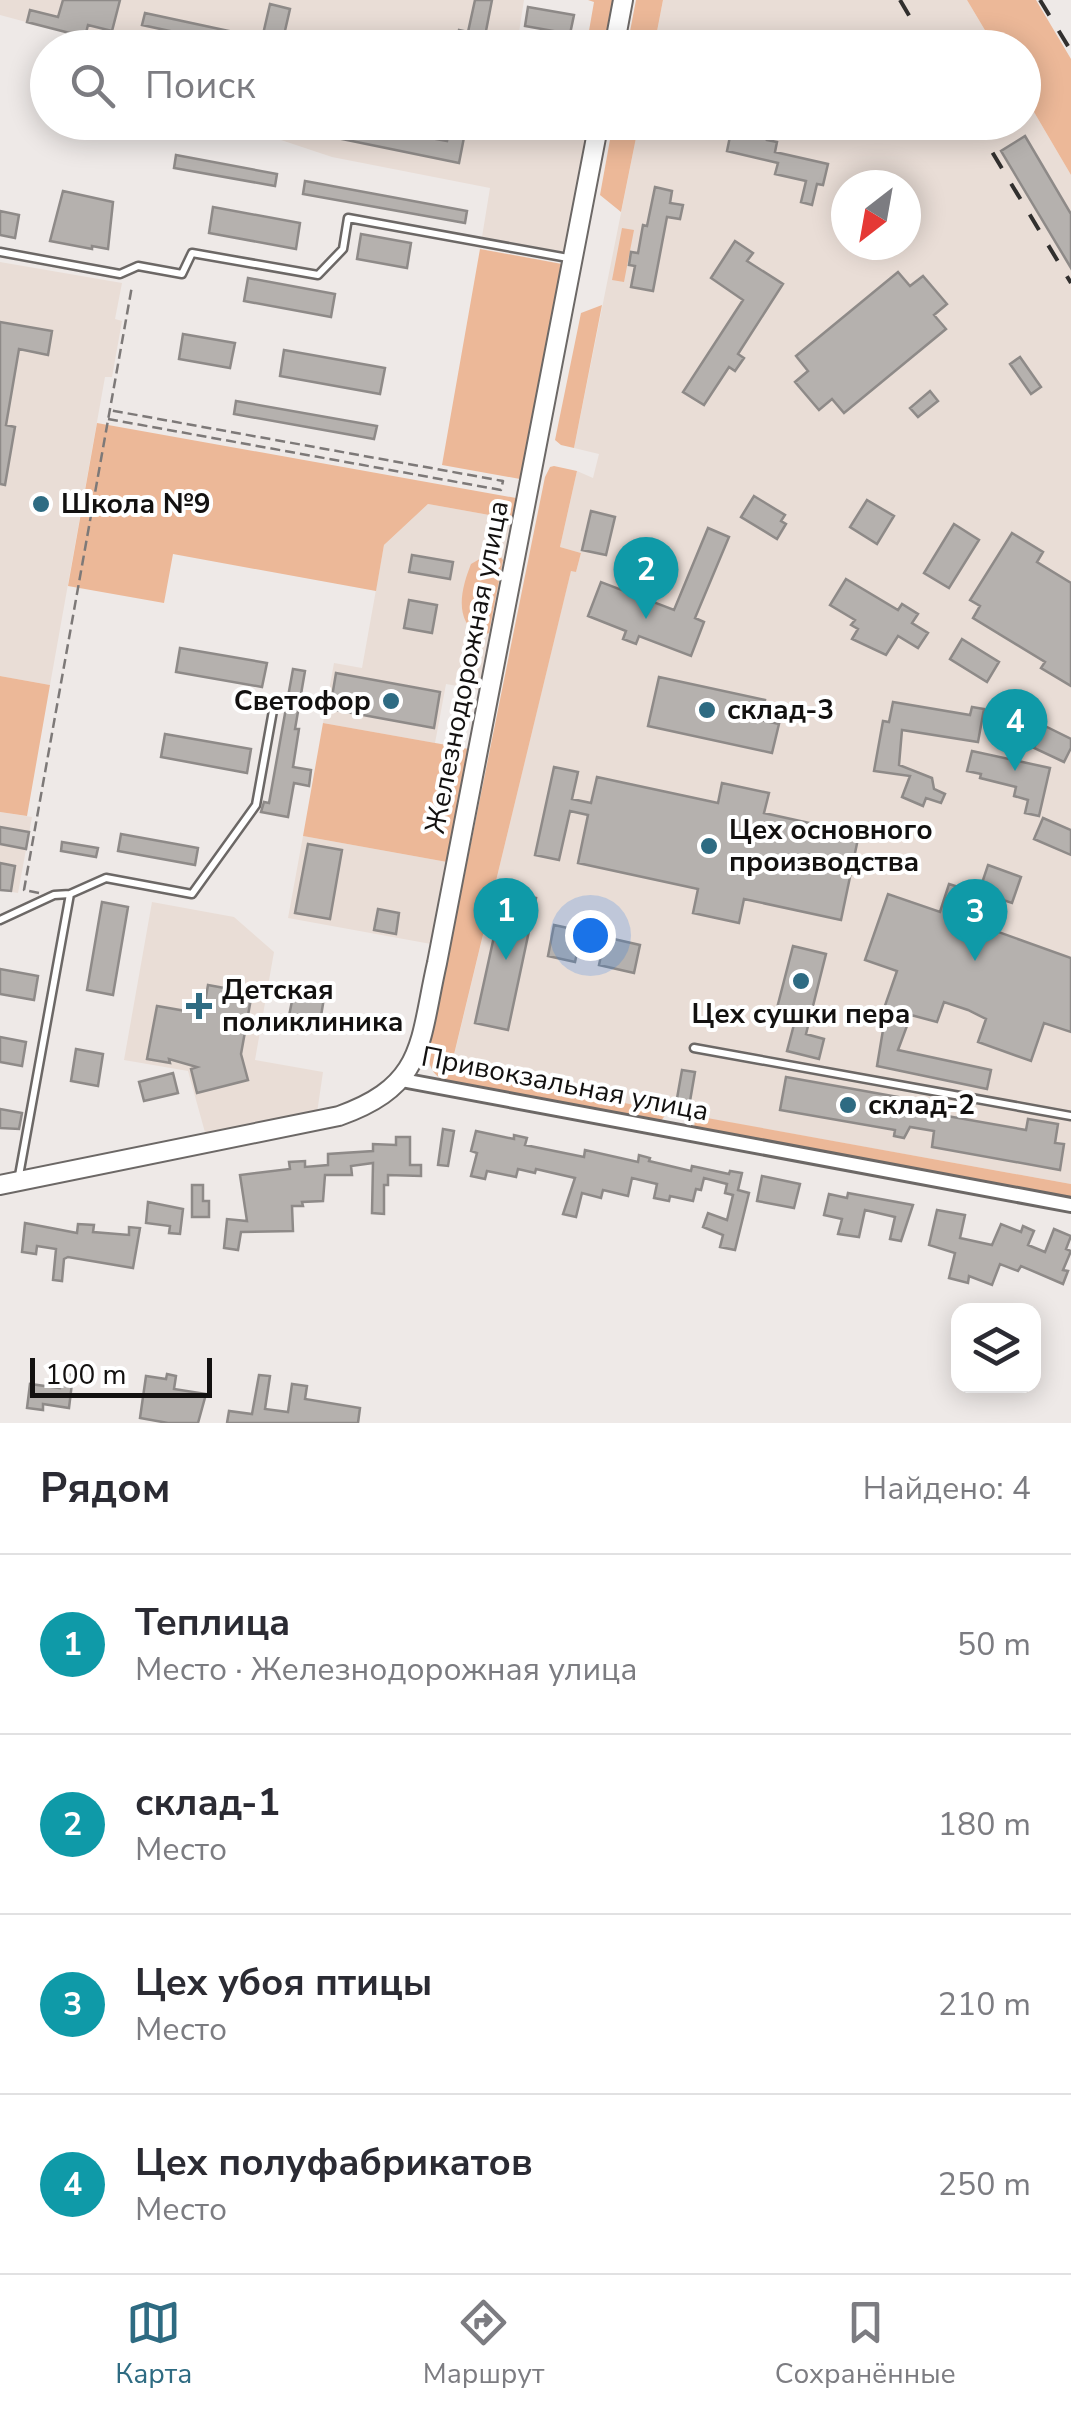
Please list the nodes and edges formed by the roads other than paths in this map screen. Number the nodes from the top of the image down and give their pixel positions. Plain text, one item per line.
1 (622, 0) edge
2 (617, 30) edge
3 (597, 140) edge
4 (0, 252) edge
5 (574, 259) junction
6 (274, 704) dead end
7 (70, 894) junction
8 (0, 920) edge
9 (694, 1048) dead end
10 (402, 1080) junction
11 (1071, 1116) edge
12 (9, 1184) edge
13 (1071, 1205) edge

1 - 2 main road
3 - 5 main road, Железнодорожная улица
4 - 5 lane
5 - 10 main road, Железнодорожная улица
6 - 7 lane
7 - 8 lane
7 - 12 lane
9 - 11 lane
10 - 12 main road, Привокзальная улица
10 - 13 street, Привокзальная улица

